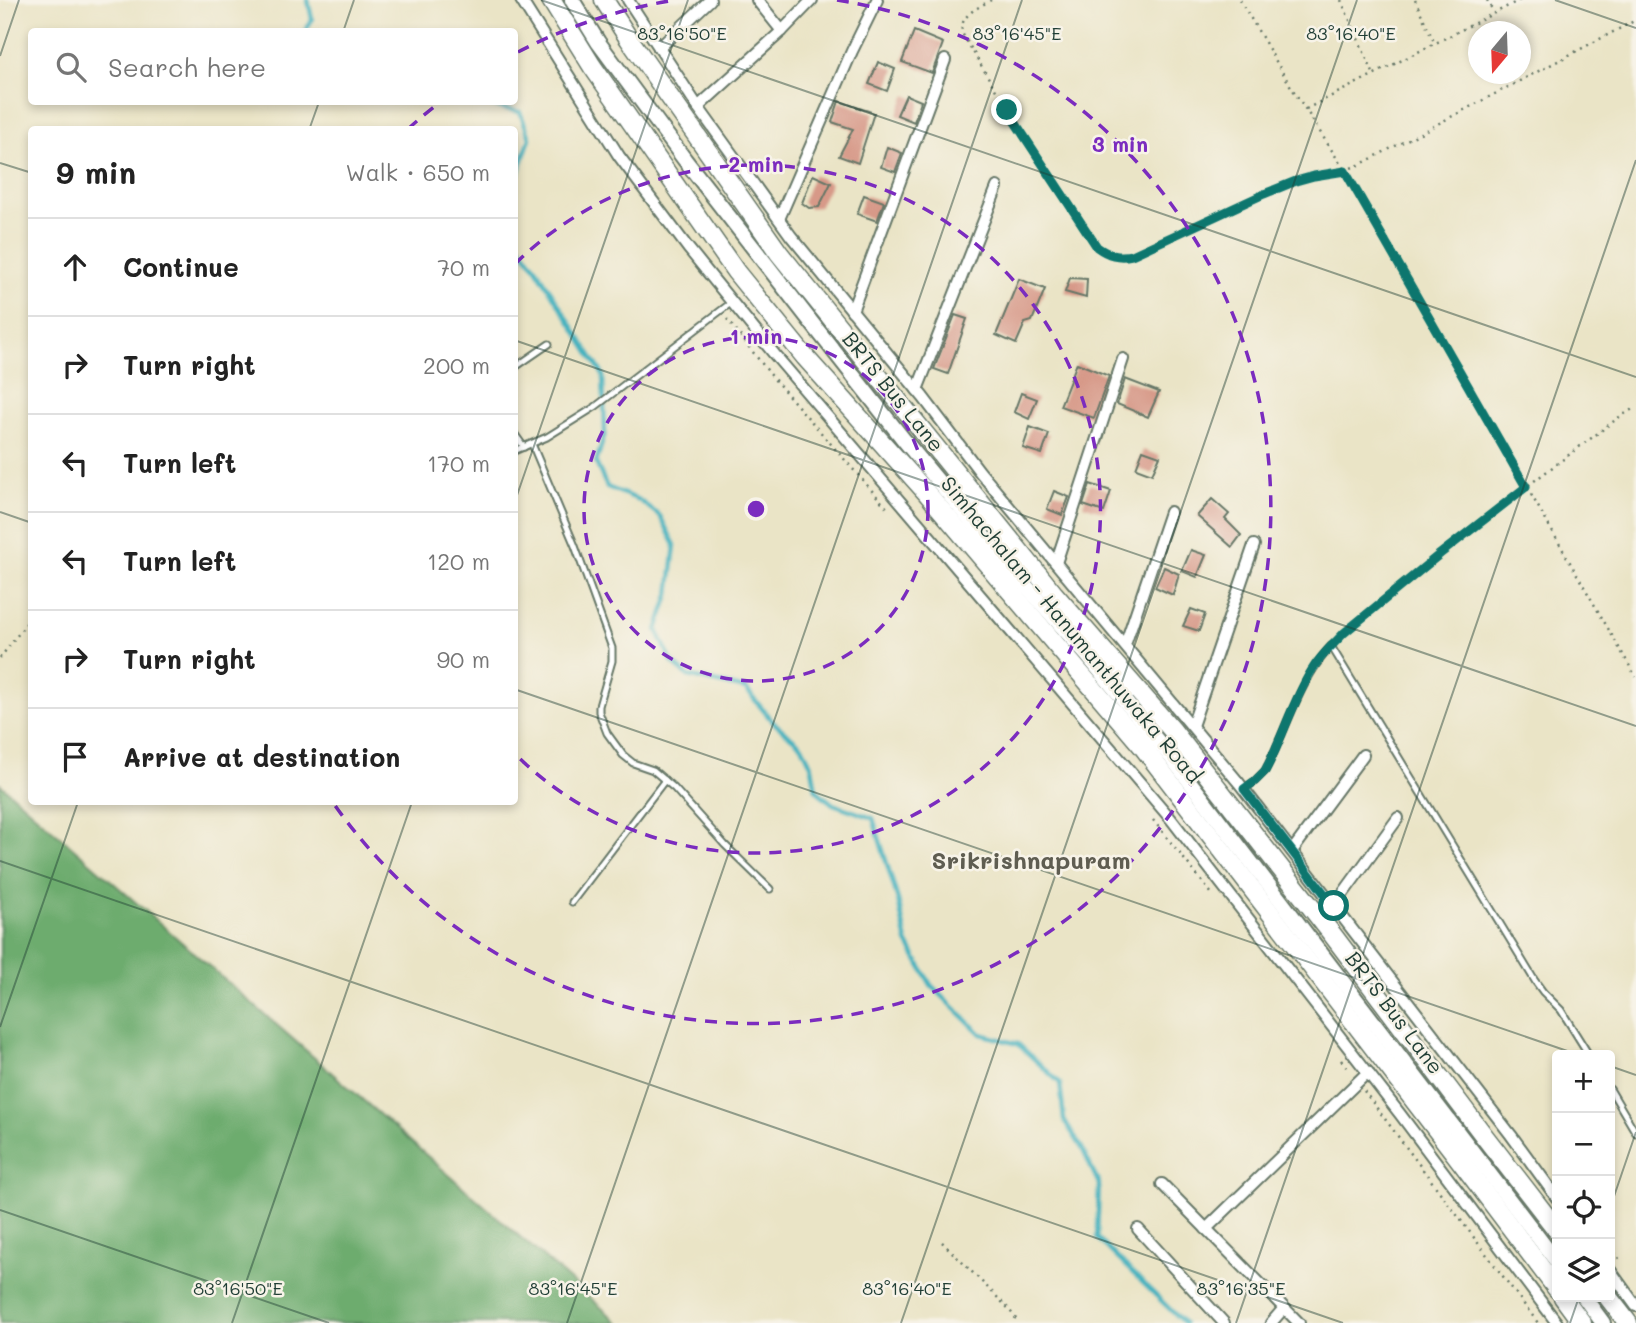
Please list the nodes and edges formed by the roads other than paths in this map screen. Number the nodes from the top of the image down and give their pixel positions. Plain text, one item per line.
1 (521, 0) edge
2 (551, 0) edge
3 (572, 0) edge
4 (604, 0) edge
5 (628, 0) edge
6 (710, 0) edge
7 (757, 0) edge
8 (812, 0) edge
9 (877, 0) edge
10 (782, 32) junction
11 (659, 48) junction
12 (945, 60) dead end
13 (698, 107) junction
14 (997, 187) dead end
15 (779, 219) junction
16 (732, 302) junction
17 (852, 311) junction
18 (549, 344) dead end
19 (1124, 359) dead end
20 (518, 365) edge
21 (917, 390) junction
22 (518, 439) edge
23 (532, 444) junction
24 (524, 447) junction
25 (518, 449) edge
26 (1170, 512) dead end
27 (1254, 545) dead end
28 (1056, 564) junction
29 (1125, 645) junction
30 (1192, 726) junction
31 (1363, 755) dead end
32 (665, 780) junction
33 (1244, 789) junction
34 (1398, 818) dead end
35 (1292, 851) junction
36 (770, 889) dead end
37 (572, 902) dead end
38 (1334, 906) junction
39 (1586, 1050) edge
40 (1367, 1072) junction
41 (1615, 1097) edge
42 (1636, 1133) edge
43 (1162, 1184) dead end
44 (1552, 1191) edge
45 (1552, 1224) edge
46 (1138, 1229) dead end
47 (1206, 1229) junction
48 (1552, 1255) edge
49 (1615, 1277) edge
50 (1552, 1282) edge
51 (1567, 1302) edge
52 (1588, 1302) edge
53 (1612, 1302) edge
54 (1636, 1306) edge
55 (1284, 1308) junction
56 (1224, 1323) edge
57 (1271, 1323) edge
58 (1299, 1323) edge
59 (1558, 1323) edge
60 (1582, 1323) edge
61 (1603, 1323) edge
62 (1628, 1323) edge

1 - 16 street
2 - 50 main road, Simhachalam - Hanumanthuwaka Road
3 - 48 street, BRTS Bus Lane
4 - 45 main road, Simhachalam - Hanumanthuwaka Road
5 - 11 street
6 - 11 street
7 - 10 street
8 - 10 street
9 - 15 street
10 - 13 street
11 - 13 street
12 - 17 street
13 - 15 street
14 - 21 street
15 - 17 street
16 - 23 lane
16 - 40 street
17 - 21 street
18 - 20 lane
19 - 28 street
21 - 28 street
22 - 24 lane
23 - 24 lane
23 - 32 lane
24 - 25 lane
26 - 29 street
27 - 30 street
28 - 29 street
29 - 30 street
30 - 33 street
31 - 35 street
32 - 36 lane
32 - 37 lane
33 - 35 street
33 - 39 lane
34 - 38 street
35 - 38 street
38 - 44 street
40 - 47 street
40 - 59 street
41 - 42 lane
43 - 47 street
46 - 56 street
47 - 55 street
49 - 54 street
51 - 60 main road
52 - 61 street
53 - 62 main road
55 - 57 street
55 - 58 street

